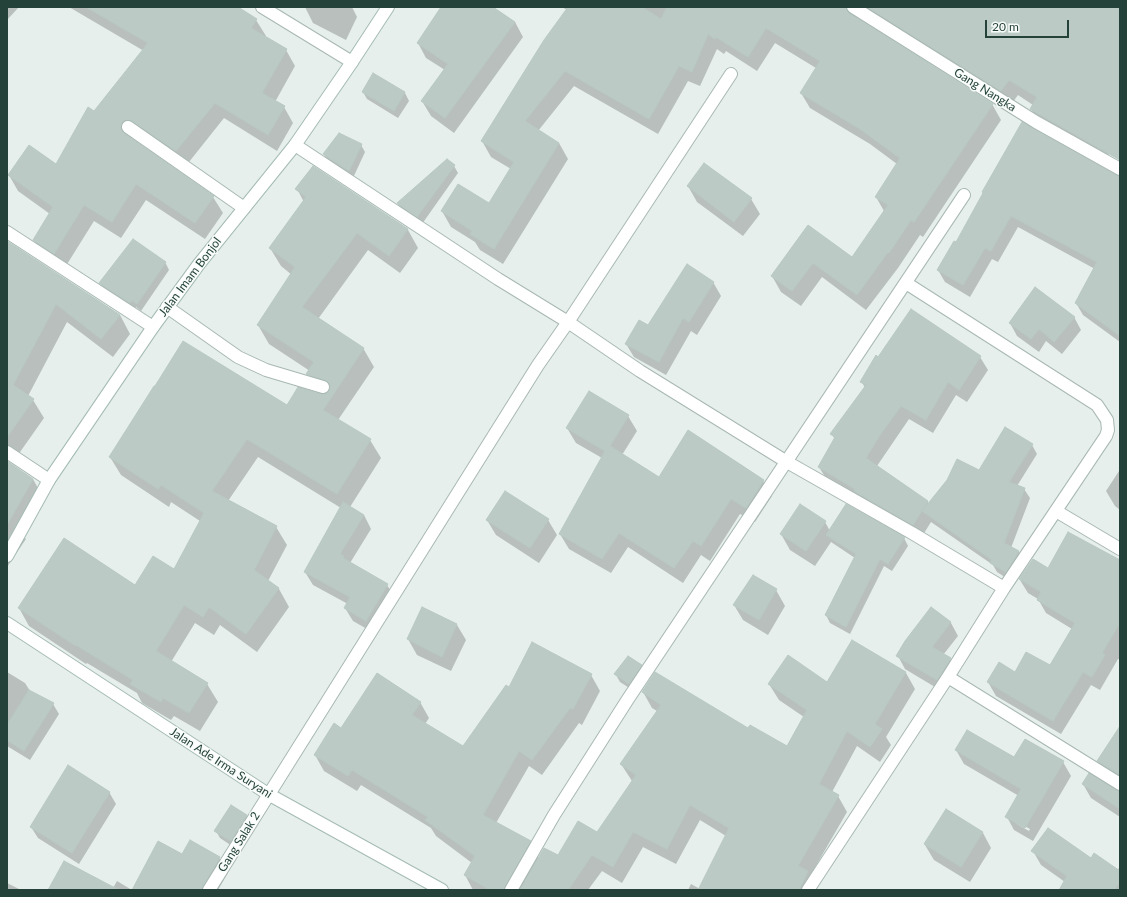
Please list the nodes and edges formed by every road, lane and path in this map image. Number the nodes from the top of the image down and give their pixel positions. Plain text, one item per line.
1 (262, 7) edge
2 (388, 7) edge
3 (853, 7) edge
4 (352, 62) junction
5 (731, 74) dead end
6 (128, 127) dead end
7 (295, 145) junction
8 (1120, 169) edge
9 (964, 195) dead end
10 (244, 208) junction
11 (7, 232) edge
12 (906, 283) junction
13 (167, 307) junction
14 (568, 322) junction
15 (152, 327) junction
16 (323, 387) dead end
17 (7, 452) edge
18 (787, 462) junction
19 (49, 480) junction
20 (1056, 510) junction
21 (1120, 549) edge
22 (7, 556) edge
23 (1004, 588) junction
24 (7, 623) edge
25 (948, 676) junction
26 (1120, 784) edge
27 (268, 794) junction
28 (209, 890) edge
29 (442, 890) edge
30 (511, 890) edge
31 (808, 890) edge

1 - 4 street
2 - 4 street, Jalan Imam Bonjol
3 - 8 street, Gang Nangka
4 - 7 street, Jalan Imam Bonjol
5 - 14 street, Gang Salak 2
6 - 10 street
7 - 10 street, Jalan Imam Bonjol
7 - 14 street
9 - 12 street
10 - 13 street, Jalan Imam Bonjol
11 - 15 street
12 - 18 street
12 - 20 street
13 - 15 street, Jalan Imam Bonjol
13 - 16 street
14 - 18 street
14 - 27 street, Gang Salak 2
15 - 19 street, Jalan Imam Bonjol
17 - 19 street
18 - 23 street
18 - 30 street
19 - 22 street, Jalan Imam Bonjol
20 - 21 street
20 - 23 street
23 - 25 street
24 - 27 street, Jalan Ade Irma Suryani
25 - 26 street
25 - 31 street
27 - 28 street, Gang Salak 2
27 - 29 street, Jalan Ade Irma Suryani

